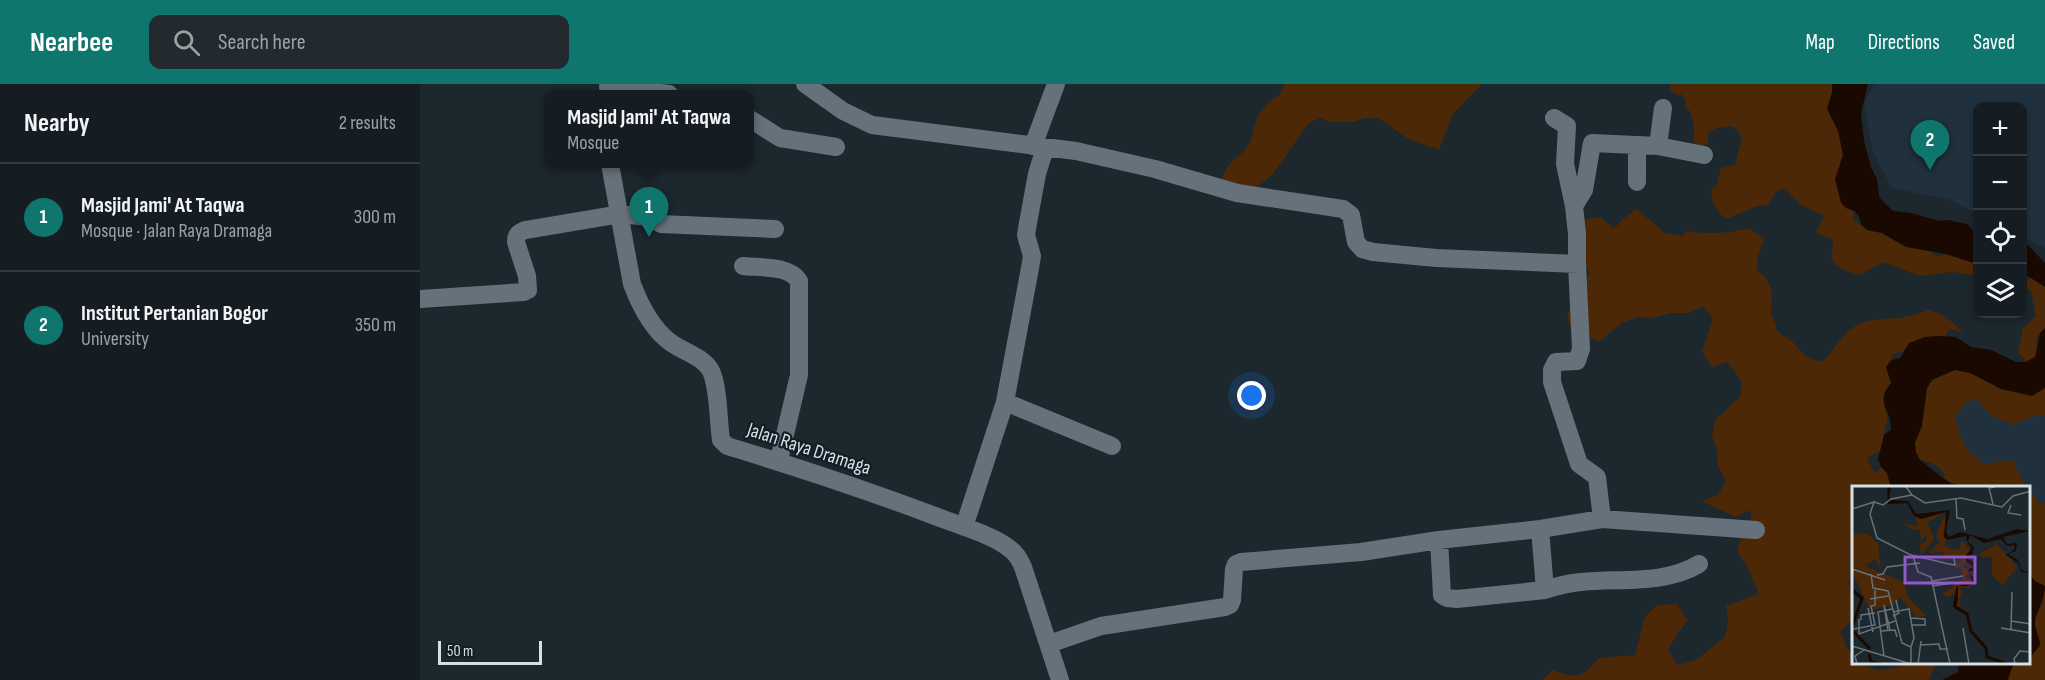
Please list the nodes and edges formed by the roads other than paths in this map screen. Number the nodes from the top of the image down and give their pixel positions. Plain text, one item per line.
1 (805, 84) edge
2 (1056, 84) edge
3 (608, 88) edge
4 (628, 90) edge
5 (1662, 108) dead end
6 (1554, 118) dead end
7 (754, 122) edge
8 (1637, 145) junction
9 (1658, 146) junction
10 (836, 147) dead end
11 (1039, 147) junction
12 (1704, 155) dead end
13 (611, 168) edge
14 (1636, 182) dead end
15 (1574, 206) junction
16 (620, 214) junction
17 (776, 230) dead end
18 (1576, 264) junction
19 (743, 266) dead end
20 (420, 299) edge
21 (1005, 402) junction
22 (1112, 446) dead end
23 (779, 460) junction
24 (1602, 519) junction
25 (964, 527) junction
26 (1540, 529) junction
27 (1756, 530) dead end
28 (1439, 540) junction
29 (1700, 564) dead end
30 (1545, 590) junction
31 (1049, 644) junction
32 (1060, 680) edge

1 - 11 street
2 - 11 street
3 - 4 street
5 - 9 street
6 - 15 street
7 - 10 street
8 - 9 street
8 - 14 street
8 - 15 street
9 - 12 street
11 - 18 street
11 - 21 street
13 - 16 street, Jalan Raya Dramaga
15 - 18 street
16 - 17 street
16 - 20 street
16 - 23 street, Jalan Raya Dramaga
18 - 24 street
19 - 23 street
21 - 22 street
21 - 25 street
23 - 25 street, Jalan Raya Dramaga
24 - 26 street
24 - 27 street
25 - 31 street, Jalan Raya Dramaga
26 - 28 street
26 - 30 street
28 - 30 street
28 - 31 street
29 - 30 street
31 - 32 street, Jalan Raya Dramaga

